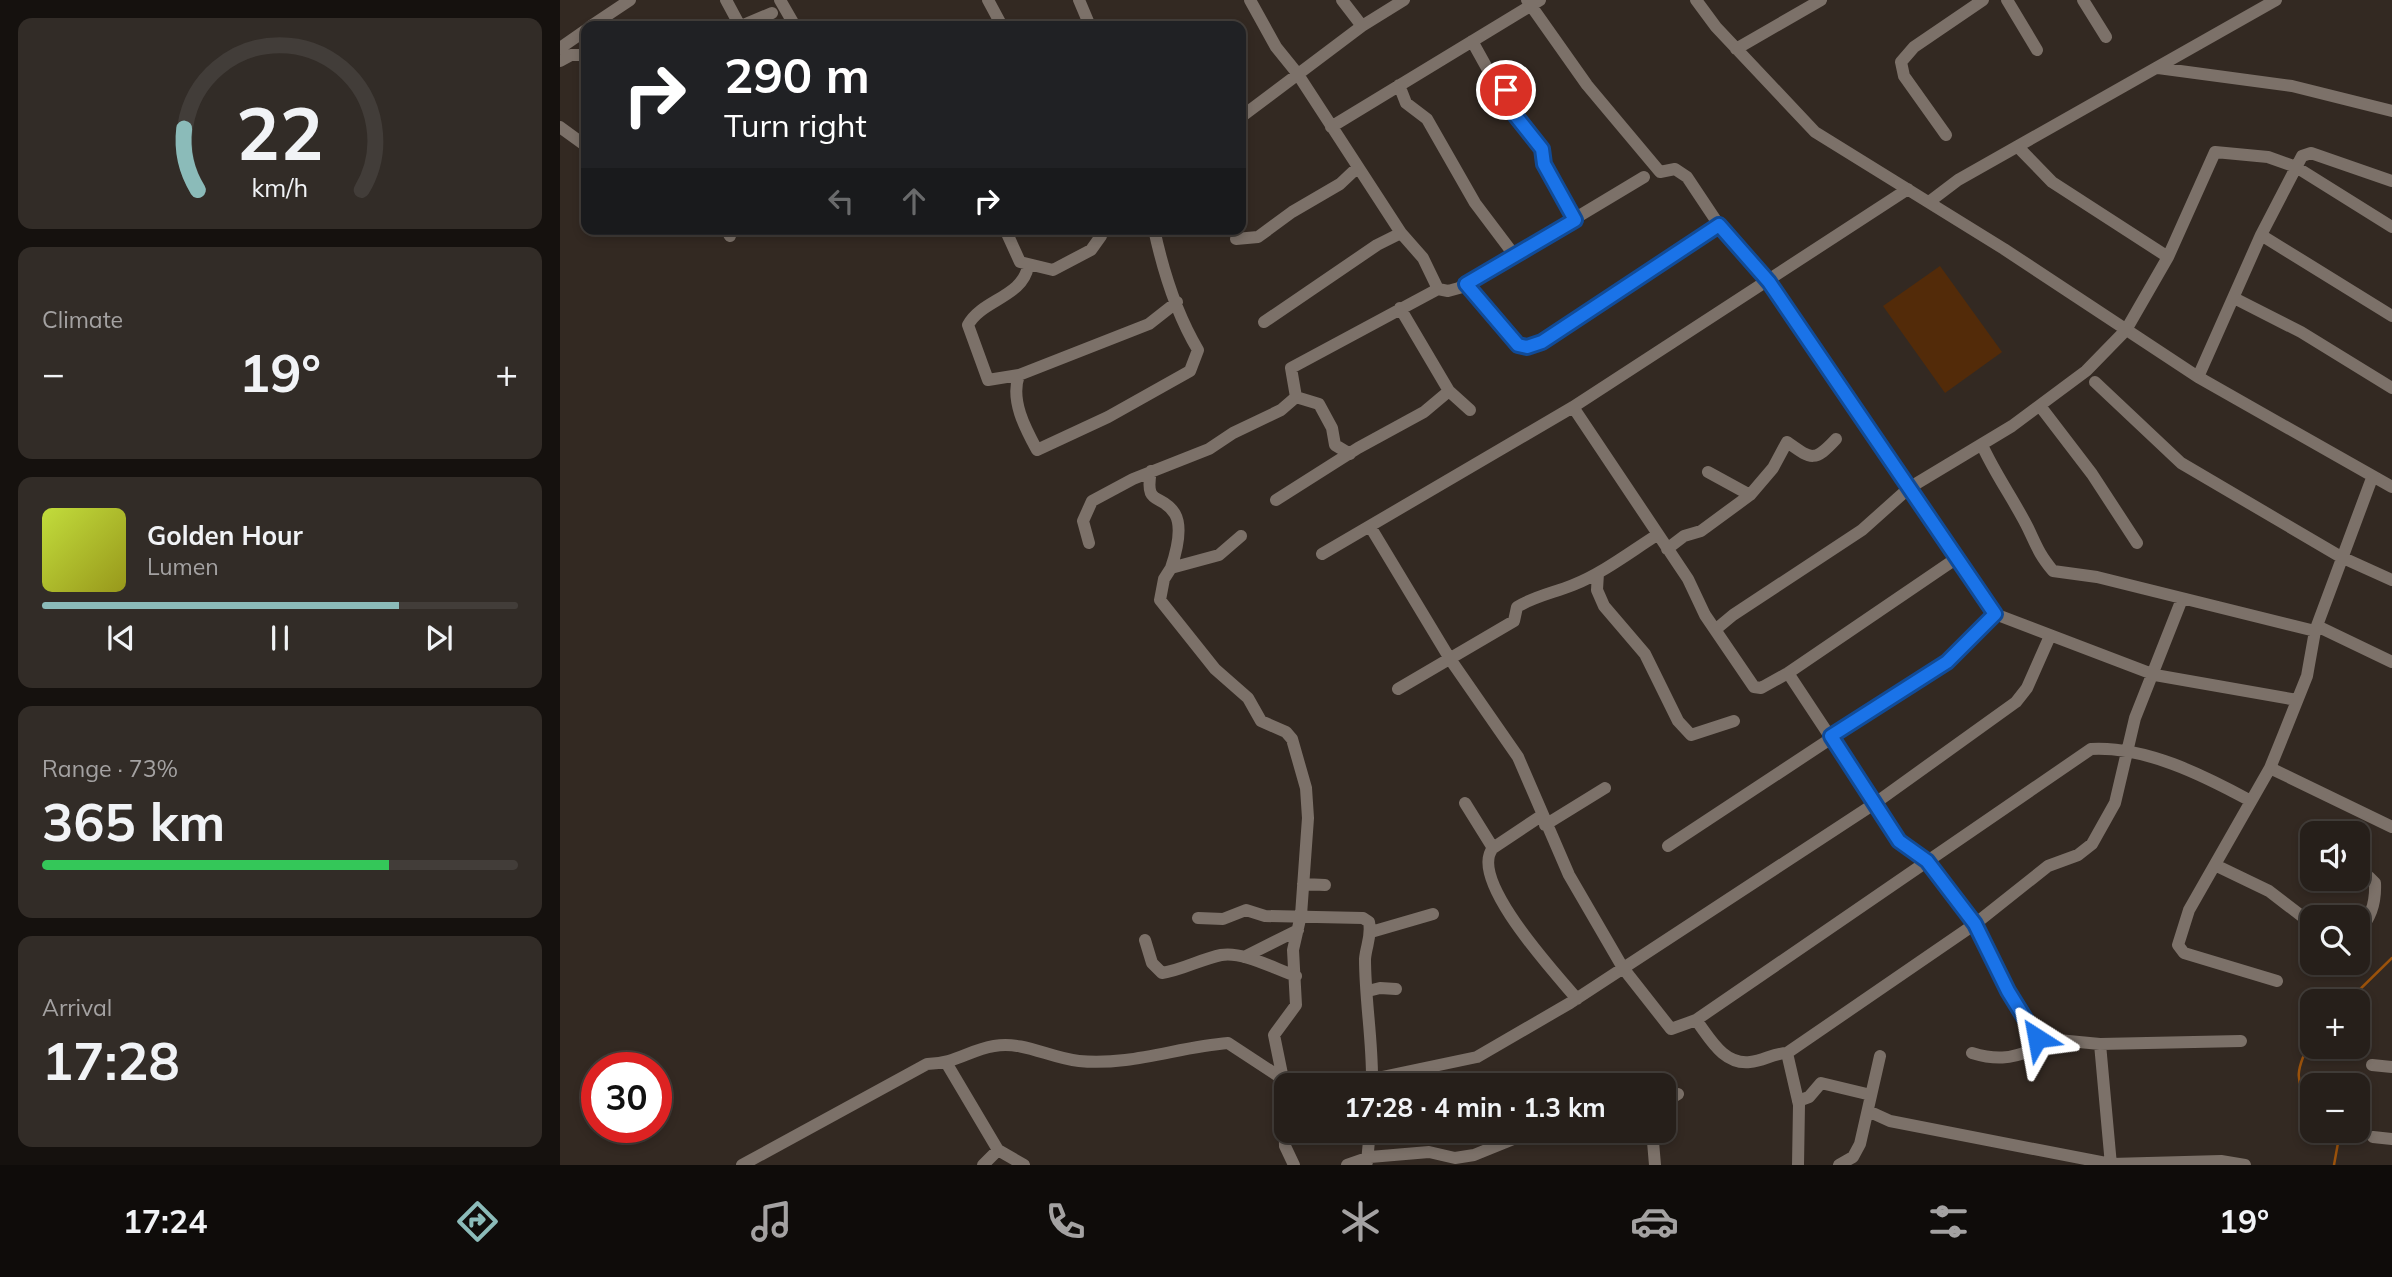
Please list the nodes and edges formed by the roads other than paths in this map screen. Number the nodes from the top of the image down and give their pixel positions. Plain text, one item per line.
1 (606, 0) edge
2 (631, 0) edge
3 (726, 0) edge
4 (780, 0) edge
5 (988, 0) edge
6 (1079, 0) edge
7 (1250, 0) edge
8 (1342, 0) edge
9 (1405, 0) edge
10 (1696, 0) edge
11 (1821, 0) edge
12 (1983, 0) edge
13 (2007, 0) edge
14 (2083, 0) edge
15 (2276, 0) edge
16 (1533, 2) edge
17 (617, 11) junction
18 (772, 13) dead end
19 (600, 21) edge
20 (738, 21) edge
21 (753, 21) edge
22 (792, 21) edge
23 (999, 21) edge
24 (1088, 21) edge
25 (1362, 26) junction
26 (581, 35) edge
27 (2106, 37) dead end
28 (1472, 41) junction
29 (1736, 49) junction
30 (2037, 50) dead end
31 (564, 52) edge
32 (2158, 68) junction
33 (1297, 73) junction
34 (1399, 85) junction
35 (2392, 110) edge
36 (1246, 113) edge
37 (560, 127) edge
38 (1331, 127) junction
39 (1946, 135) dead end
40 (581, 142) edge
41 (2018, 146) junction
42 (1358, 167) junction
43 (2296, 167) junction
44 (1644, 177) dead end
45 (2392, 181) edge
46 (1908, 189) junction
47 (1929, 202) junction
48 (1575, 220) junction
49 (1719, 225) junction
50 (2392, 227) edge
51 (1401, 233) junction
52 (1006, 235) edge
53 (1101, 235) edge
54 (1155, 235) edge
55 (2261, 235) junction
56 (1236, 239) dead end
57 (1516, 256) junction
58 (2168, 257) junction
59 (1028, 266) junction
60 (1769, 282) junction
61 (1466, 284) junction
62 (1437, 289) junction
63 (2234, 298) junction
64 (1177, 302) junction
65 (1400, 308) junction
66 (2392, 316) edge
67 (1264, 322) dead end
68 (2126, 330) junction
69 (1019, 375) junction
70 (2198, 377) junction
71 (2095, 382) dead end
72 (2392, 388) edge
73 (1449, 391) junction
74 (1296, 397) junction
75 (2040, 406) junction
76 (1573, 407) junction
77 (1470, 410) dead end
78 (1836, 439) dead end
79 (1982, 444) junction
80 (1350, 454) junction
81 (1151, 471) junction
82 (1708, 472) dead end
83 (2372, 478) junction
84 (2392, 487) edge
85 (1909, 488) junction
86 (1750, 495) junction
87 (1276, 500) dead end
88 (1371, 528) junction
89 (1657, 535) junction
90 (1241, 536) dead end
91 (1089, 543) dead end
92 (2137, 544) dead end
93 (1667, 549) junction
94 (1322, 554) dead end
95 (2341, 557) junction
96 (1957, 558) junction
97 (1171, 568) junction
98 (1598, 573) junction
99 (2392, 580) edge
100 (2182, 599) junction
101 (1995, 614) junction
102 (2316, 629) junction
103 (1715, 630) junction
104 (2050, 636) junction
105 (1450, 659) junction
106 (2392, 662) edge
107 (1788, 673) junction
108 (2155, 675) junction
109 (1398, 689) dead end
110 (2297, 700) junction
111 (1734, 721) dead end
112 (1831, 736) junction
113 (2127, 751) junction
114 (2270, 768) junction
115 (1605, 788) dead end
116 (2249, 800) junction
117 (1465, 803) dead end
118 (1874, 804) junction
119 (1543, 821) junction
120 (2392, 827) edge
121 (1668, 846) dead end
122 (1493, 848) junction
123 (1927, 861) junction
124 (2215, 865) junction
125 (2370, 878) edge
126 (1303, 884) junction
127 (1325, 885) dead end
128 (1433, 914) dead end
129 (1301, 915) junction
130 (2300, 916) edge
131 (1198, 918) dead end
132 (2370, 919) edge
133 (1975, 924) junction
134 (1298, 930) junction
135 (1371, 932) junction
136 (1145, 940) dead end
137 (1244, 957) junction
138 (1623, 968) junction
139 (1296, 976) junction
140 (2277, 981) dead end
141 (1396, 989) dead end
142 (1368, 991) junction
143 (1577, 999) junction
144 (1696, 1020) junction
145 (2037, 1038) junction
146 (2241, 1041) dead end
147 (2100, 1044) junction
148 (1787, 1052) junction
149 (1972, 1054) dead end
150 (1880, 1056) dead end
151 (947, 1064) junction
152 (2372, 1065) dead end
153 (2392, 1067) edge
154 (1274, 1073) edge
155 (1282, 1073) edge
156 (1372, 1073) edge
157 (1407, 1073) edge
158 (1871, 1095) junction
159 (1798, 1101) junction
160 (1868, 1111) junction
161 (2373, 1137) dead end
162 (2392, 1139) edge
163 (1285, 1143) edge
164 (1369, 1143) edge
165 (1504, 1143) edge
166 (1653, 1143) edge
167 (998, 1150) junction
168 (1368, 1161) edge
169 (742, 1165) edge
170 (983, 1165) edge
171 (1024, 1165) edge
172 (1294, 1165) edge
173 (1347, 1165) edge
174 (1655, 1165) edge
175 (1798, 1165) edge
176 (1839, 1165) edge
177 (2111, 1165) edge
178 (2245, 1165) edge

1 - 17 street
2 - 17 street
3 - 20 street
4 - 22 street
5 - 23 street
6 - 24 street
7 - 33 street
8 - 25 street
9 - 25 street
10 - 29 street
11 - 29 street
12 - 39 street
13 - 30 street
14 - 27 street
15 - 32 street
16 - 28 street
16 - 49 street
17 - 19 street
18 - 21 street
25 - 33 street
26 - 31 street
28 - 34 street
28 - 48 street
29 - 46 street
32 - 35 street
32 - 41 street
33 - 36 street
33 - 38 street
34 - 38 street
34 - 57 street
37 - 40 street
38 - 42 street
41 - 47 street
41 - 58 street
42 - 51 street
42 - 56 street
43 - 45 street
43 - 50 street
43 - 55 street
43 - 58 street
44 - 48 street
46 - 47 street
46 - 60 street
47 - 68 street
48 - 57 street
49 - 60 street
49 - 61 street
51 - 62 street
51 - 67 street
52 - 59 street
53 - 59 street
54 - 64 street
55 - 63 street
55 - 66 street
57 - 61 street
58 - 68 street
59 - 69 street
60 - 76 street
60 - 85 street
61 - 62 street
62 - 65 street
63 - 70 street
63 - 72 street
64 - 69 street
64 - 69 street
65 - 73 street
65 - 74 street
68 - 70 street
68 - 75 street
70 - 83 street
71 - 95 street
73 - 77 street
73 - 80 street
74 - 80 street
74 - 81 street
75 - 79 street
75 - 92 street
76 - 88 street
76 - 89 street
78 - 86 street
79 - 85 street
79 - 100 street
80 - 87 street
81 - 91 street
81 - 97 street
82 - 86 street
83 - 84 street
83 - 95 street
85 - 96 street
85 - 103 street
86 - 93 street
88 - 94 street
88 - 105 street
89 - 93 street
89 - 98 street
90 - 97 street
93 - 103 street
95 - 99 street
95 - 102 street
96 - 101 street
96 - 107 street
97 - 126 street
98 - 105 street
98 - 111 street
100 - 102 street
100 - 108 street
101 - 104 street
101 - 112 street
102 - 106 street
102 - 110 street
103 - 107 street
104 - 108 street
104 - 118 street
105 - 109 street
105 - 119 street
107 - 112 street
108 - 110 street
108 - 113 street
110 - 114 street
112 - 118 street
112 - 121 street
113 - 116 street
113 - 123 street
113 - 133 street
114 - 116 street
114 - 120 street
115 - 119 street
116 - 124 street
117 - 122 street
118 - 123 street
118 - 138 street
119 - 122 street
119 - 138 street
122 - 143 street
123 - 133 street
123 - 144 street
124 - 130 street
124 - 140 street
125 - 132 street
126 - 127 street
126 - 129 street
128 - 135 street
129 - 131 street
129 - 134 street
129 - 135 street
133 - 145 street
133 - 148 street
134 - 137 street
134 - 139 street
135 - 142 street
136 - 137 street
137 - 139 street
138 - 143 street
138 - 144 street
139 - 155 street
141 - 142 street
142 - 156 street
143 - 157 street
144 - 148 street
145 - 147 street
145 - 149 street
146 - 147 street
147 - 177 street
148 - 159 street
150 - 158 street
151 - 154 street
151 - 167 street
151 - 169 street
152 - 153 street
158 - 159 street
158 - 160 street
159 - 175 street
160 - 176 street
160 - 177 street
161 - 162 street
163 - 172 street
164 - 168 street
165 - 168 street
166 - 174 street
167 - 170 street
167 - 171 street
168 - 173 street
177 - 178 street

